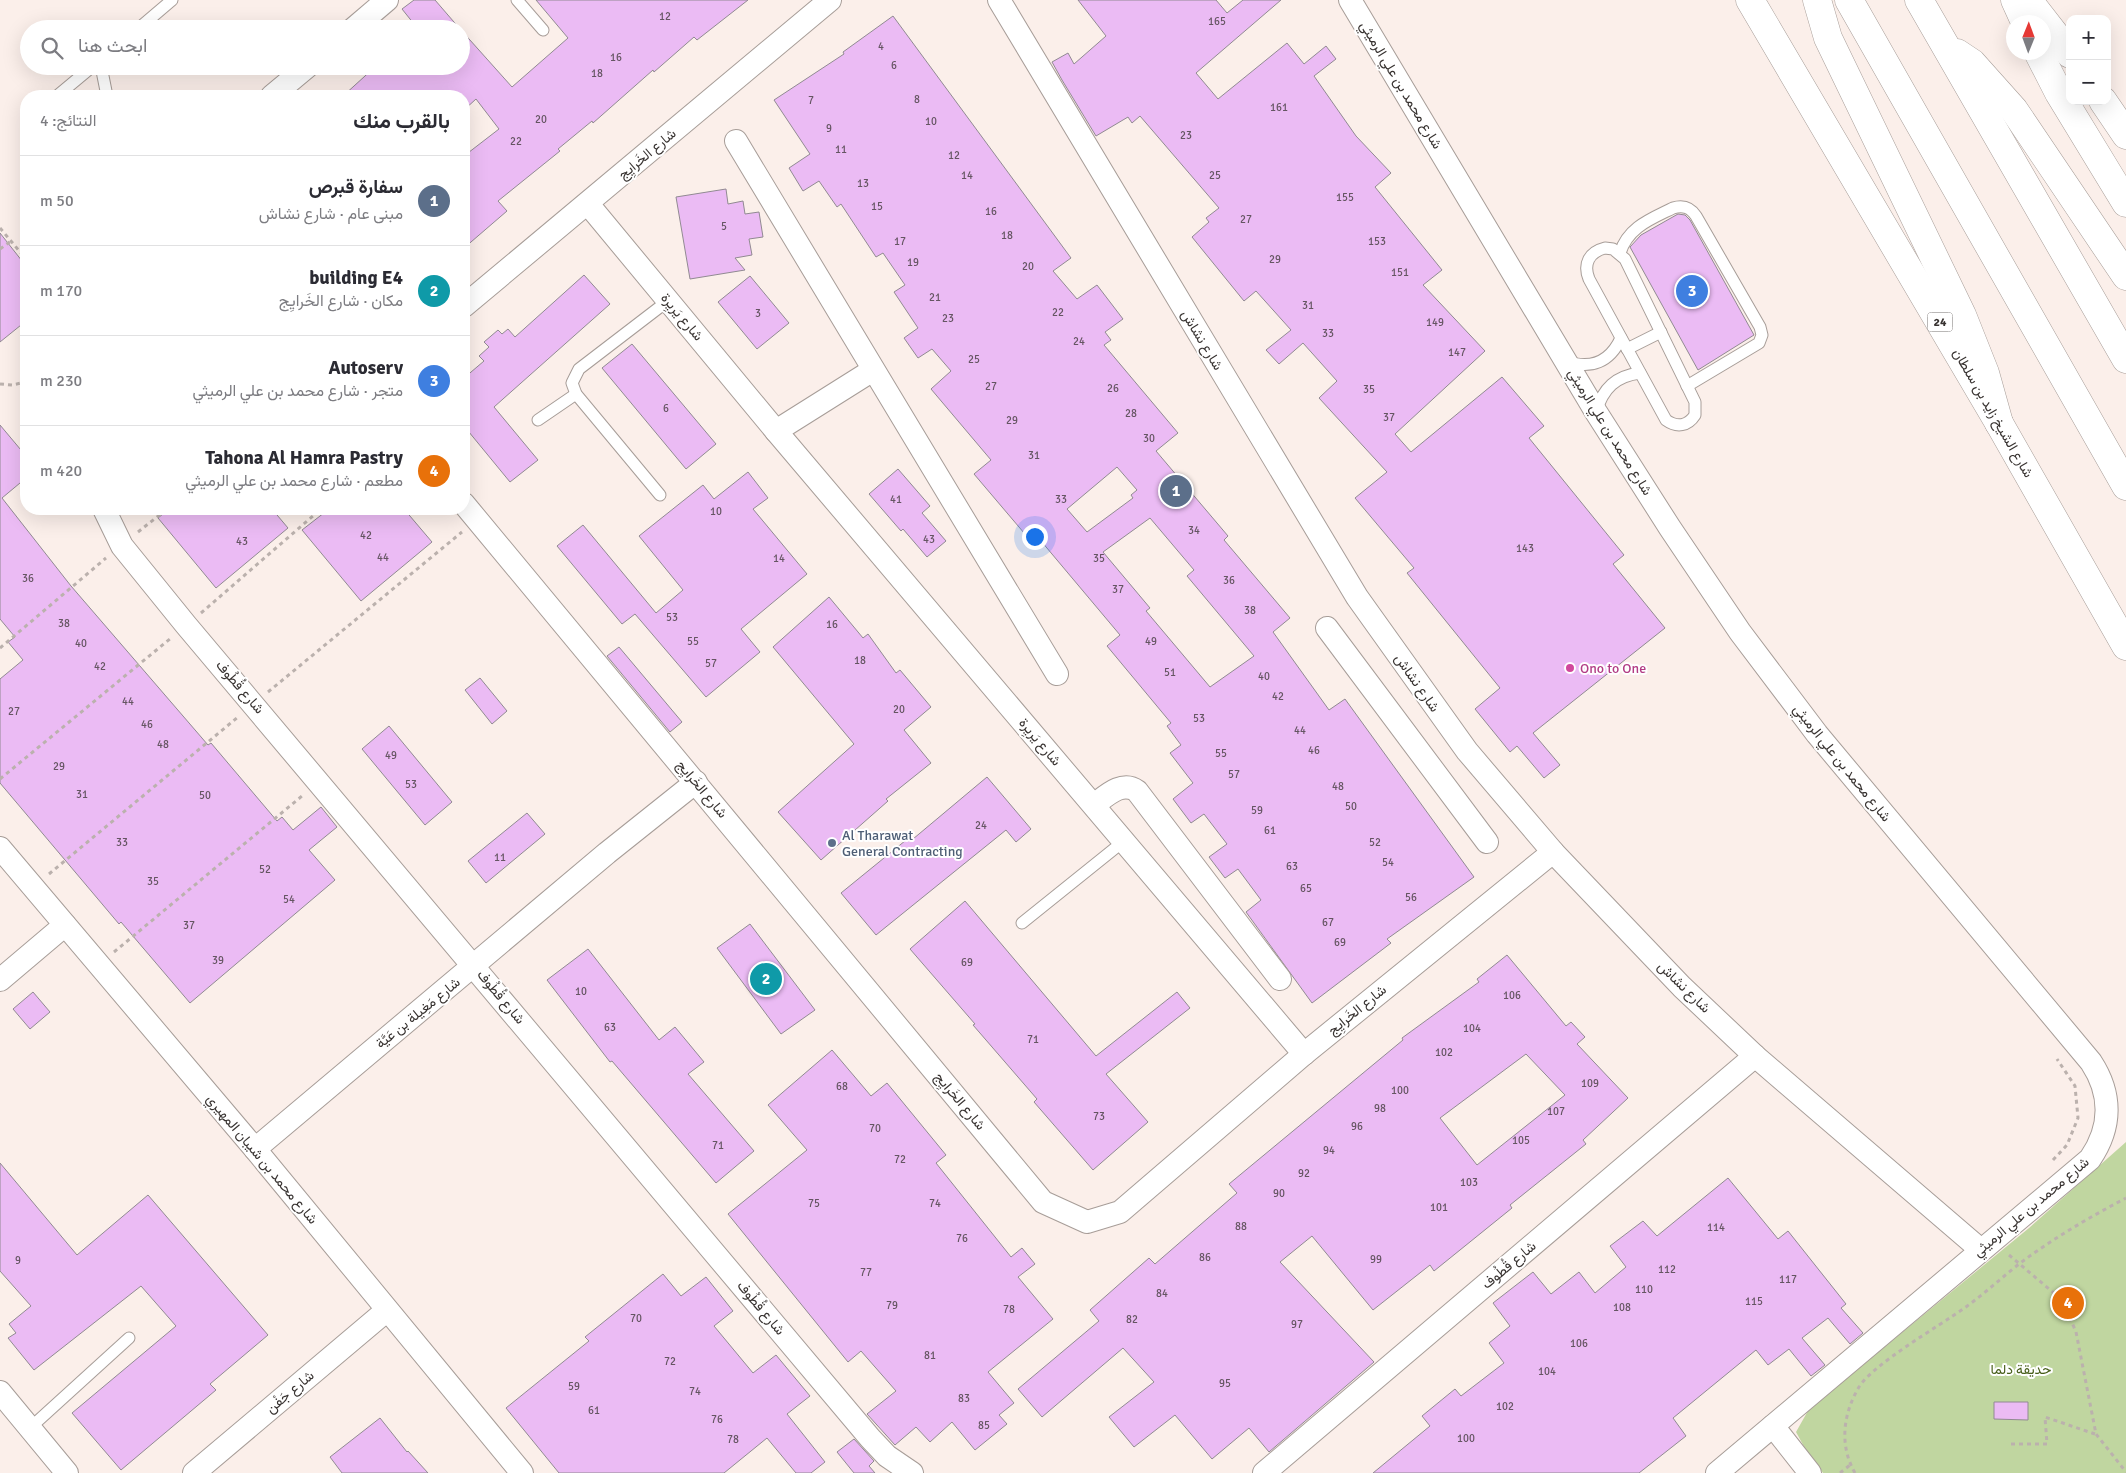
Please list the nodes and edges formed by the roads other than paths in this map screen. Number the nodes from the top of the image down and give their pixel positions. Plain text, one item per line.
1 (172, 0) edge
2 (387, 0) edge
3 (517, 0) edge
4 (830, 0) edge
5 (999, 0) edge
6 (1350, 0) edge
7 (1750, 0) edge
8 (1817, 0) edge
9 (1849, 0) edge
10 (1919, 0) edge
11 (2015, 0) edge
12 (2028, 0) edge
13 (2021, 15) edge
14 (149, 20) edge
15 (363, 20) edge
16 (543, 30) dead end
17 (1945, 44) junction
18 (2066, 49) edge
19 (2042, 60) edge
20 (82, 75) edge
21 (103, 75) edge
22 (297, 75) edge
23 (64, 90) edge
24 (106, 90) edge
25 (279, 90) edge
26 (2107, 105) edge
27 (2126, 136) edge
28 (736, 141) dead end
29 (2126, 203) edge
30 (588, 204) junction
31 (1620, 253) junction
32 (2126, 276) edge
33 (668, 300) junction
34 (470, 301) edge
35 (1661, 332) junction
36 (1621, 338) junction
37 (1628, 349) junction
38 (2126, 359) edge
39 (1565, 360) junction
40 (873, 370) junction
41 (1640, 373) junction
42 (1687, 386) junction
43 (576, 394) junction
44 (1596, 412) junction
45 (538, 420) dead end
46 (1999, 423) junction
47 (776, 431) junction
48 (2126, 486) edge
49 (660, 495) dead end
50 (470, 511) edge
51 (107, 515) edge
52 (1327, 628) dead end
53 (2126, 646) edge
54 (1056, 674) dead end
55 (1440, 716) junction
56 (1410, 738) junction
57 (696, 782) junction
58 (1094, 805) junction
59 (1124, 842) junction
60 (1487, 842) dead end
61 (0, 848) edge
62 (1553, 852) junction
63 (1232, 917) junction
64 (1022, 923) dead end
65 (65, 925) junction
66 (1201, 932) junction
67 (475, 966) junction
68 (1280, 979) dead end
69 (0, 980) edge
70 (1304, 1054) junction
71 (1755, 1056) junction
72 (256, 1149) junction
73 (1986, 1245) junction
74 (386, 1311) junction
75 (129, 1338) dead end
76 (0, 1392) edge
77 (1773, 1426) junction
78 (30, 1428) junction
79 (67, 1473) edge
80 (194, 1473) edge
81 (522, 1473) edge
82 (912, 1473) edge
83 (1264, 1473) edge
84 (1717, 1473) edge
85 (1810, 1473) edge

1 - 14 lane
2 - 15 street
3 - 16 lane
4 - 30 street, شارع الخَرايِج
5 - 55 street, شارع نشاش
6 - 39 street, شارع محمد بن علي الرميثي
7 - 46 main road, شارع الشيخ زايد بن سلطان / 24
8 - 46 main road
9 - 48 main road
10 - 17 main road
11 - 13 main road
12 - 18 main road
17 - 32 main road
17 - 38 main road
19 - 29 main road
20 - 23 lane
21 - 24 lane
22 - 25 street
26 - 27 main road
28 - 40 street
30 - 33 street, شارع يَريِرة
30 - 34 street, شارع الخَرايِج
31 - 35 lane
31 - 36 lane
31 - 42 lane
33 - 43 lane
33 - 47 street, شارع يَريِرة
35 - 37 lane
35 - 42 lane
36 - 37 lane
36 - 39 lane
37 - 41 lane
39 - 44 street, شارع محمد بن علي الرميثي
40 - 47 street
40 - 54 street
41 - 42 lane
41 - 44 lane
43 - 45 lane
43 - 49 lane
44 - 73 street, شارع محمد بن علي الرميثي
46 - 53 main road, شارع الشيخ زايد بن سلطان / 24
47 - 58 street, شارع يَريِرة
50 - 57 street, شارع الخَرايِج
51 - 67 street, شارع قُطُوف
52 - 56 street
55 - 56 street
55 - 62 street, شارع نشاش
56 - 60 street
57 - 67 street, شارع مَغِيلة بن عَيَّة
57 - 70 street, شارع الخَرايِج
58 - 59 street, شارع يَريِرة
58 - 63 street
59 - 64 lane
59 - 66 street, شارع يَريِرة
61 - 65 street, شارع محمد بن شيبان المهيري
62 - 70 street, شارع الخَرايِج
62 - 71 street, شارع نشاش
63 - 66 street
63 - 68 street
65 - 69 street
65 - 72 street, شارع محمد بن شيبان المهيري
66 - 70 street, شارع يَريِرة
67 - 72 street, شارع مَغِيلة بن عَيَّة
67 - 82 street, شارع قُطُوف
71 - 73 street, شارع نشاش
71 - 83 street, شارع قُطُوف
72 - 74 street, شارع محمد بن شيبان المهيري
73 - 77 street, شارع محمد بن علي الرميثي
74 - 80 street, شارع جَفْن
74 - 81 street, شارع محمد بن شيبان المهيري
75 - 78 lane
76 - 78 street
77 - 84 street, شارع محمد بن علي الرميثي
77 - 85 street
78 - 79 street

